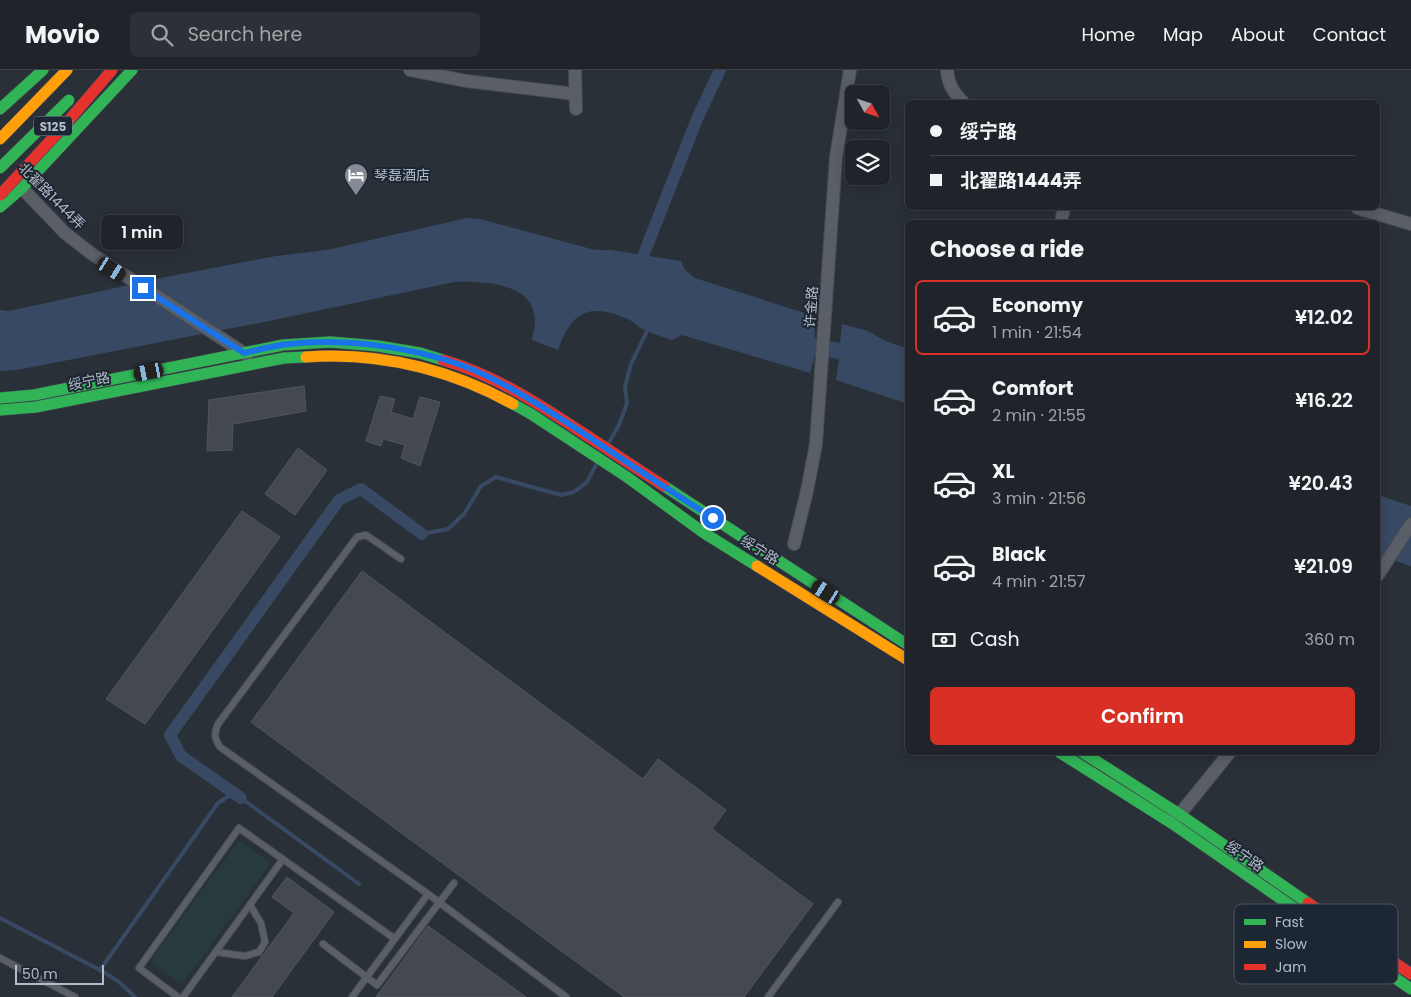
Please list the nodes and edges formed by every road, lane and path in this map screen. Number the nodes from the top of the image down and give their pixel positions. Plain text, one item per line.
1 (43, 70) edge
2 (56, 70) edge
3 (67, 70) edge
4 (106, 70) edge
5 (112, 70) edge
6 (132, 70) edge
7 (410, 70) edge
8 (575, 70) edge
9 (850, 70) edge
10 (947, 70) edge
11 (77, 91) dead end
12 (575, 94) junction
13 (961, 100) edge
14 (576, 109) dead end
15 (0, 110) edge
16 (0, 125) edge
17 (0, 139) edge
18 (2, 172) edge
19 (22, 188) junction
20 (0, 195) edge
21 (0, 207) edge
22 (1364, 210) edge
23 (1411, 224) edge
24 (244, 353) junction
25 (259, 362) junction
26 (0, 398) edge
27 (0, 410) edge
28 (1411, 524) edge
29 (794, 544) dead end
30 (401, 559) dead end
31 (1381, 570) edge
32 (905, 643) edge
33 (905, 658) edge
34 (1064, 755) edge
35 (1086, 755) edge
36 (1228, 755) edge
37 (1176, 819) junction
38 (283, 859) junction
39 (454, 883) dead end
40 (428, 894) junction
41 (440, 902) junction
42 (838, 902) dead end
43 (1294, 904) edge
44 (1305, 904) edge
45 (250, 905) junction
46 (394, 939) junction
47 (323, 944) dead end
48 (216, 952) junction
49 (0, 958) edge
50 (1398, 965) edge
51 (1411, 974) edge
52 (366, 978) junction
53 (1398, 980) edge
54 (1411, 989) edge
55 (75, 997) edge
56 (178, 997) edge
57 (183, 997) edge
58 (352, 997) edge
59 (566, 997) edge
60 (768, 997) edge

1 - 15 main road
2 - 16 main road, S125
3 - 17 main road
4 - 18 main road, S125
5 - 20 main road, bridge
6 - 19 main road
7 - 12 street
8 - 12 street
9 - 29 street, 许金路
10 - 13 street
11 - 18 main road, bridge
12 - 14 street
18 - 19 street, 北翟路1444弄
19 - 21 main road
19 - 24 street, 北翟路1444弄
22 - 23 street
24 - 25 street, 北翟路1444弄
24 - 26 main road, 绥宁路
24 - 32 main road, 绥宁路
25 - 27 main road, 绥宁路
25 - 33 main road, 绥宁路
28 - 31 street
30 - 40 lane
34 - 37 main road, 绥宁路
35 - 37 main road, 绥宁路
36 - 37 street
37 - 43 main road, 绥宁路
37 - 44 main road, 绥宁路
38 - 45 lane
38 - 46 lane
38 - 56 lane
39 - 41 lane
40 - 41 lane
40 - 46 lane
41 - 52 lane
41 - 59 lane
42 - 60 lane
45 - 48 lane
45 - 48 lane
46 - 52 lane
47 - 52 lane
48 - 57 lane
49 - 55 lane
50 - 51 main road, 绥宁路
52 - 58 lane
53 - 54 main road, 绥宁路

